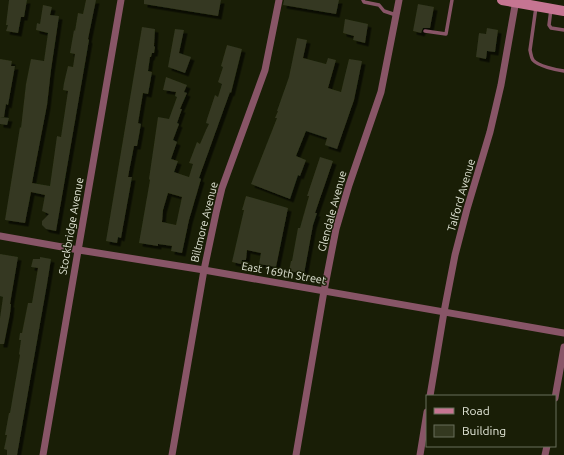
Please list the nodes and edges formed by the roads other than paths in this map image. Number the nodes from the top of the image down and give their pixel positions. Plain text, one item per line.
1 (121, 0) edge
2 (279, 0) edge
3 (363, 0) edge
4 (380, 0) edge
5 (399, 0) edge
6 (452, 0) edge
7 (502, 0) edge
8 (516, 1) edge
9 (379, 5) junction
10 (536, 6) junction
11 (551, 8) junction
12 (564, 11) edge
13 (396, 15) junction
14 (564, 30) edge
15 (425, 31) dead end
16 (564, 71) edge
17 (0, 236) edge
18 (79, 250) junction
19 (204, 270) junction
20 (324, 291) junction
21 (444, 312) junction
22 (564, 333) edge
23 (564, 347) edge
24 (430, 395) edge
25 (556, 395) edge
26 (426, 418) edge
27 (43, 455) edge
28 (172, 455) edge
29 (296, 455) edge
30 (420, 455) edge

1 - 18 street, Stockbridge Avenue
2 - 19 street, Biltmore Avenue
3 - 9 lane
4 - 9 lane
5 - 13 street, Glendale Avenue
6 - 15 lane
7 - 8 main road
8 - 10 main road
8 - 21 street, Talford Avenue
9 - 13 lane
10 - 11 main road
10 - 16 lane
11 - 12 main road
11 - 14 lane
13 - 20 street, Glendale Avenue
17 - 18 street, East 169th Street
18 - 19 street, East 169th Street
18 - 27 street, Stockbridge Avenue
19 - 20 street, East 169th Street
19 - 28 street, Biltmore Avenue
20 - 21 street, East 169th Street
20 - 29 street, Glendale Avenue
21 - 22 street, East 169th Street
21 - 24 street, Talford Avenue
23 - 25 street
26 - 30 street

